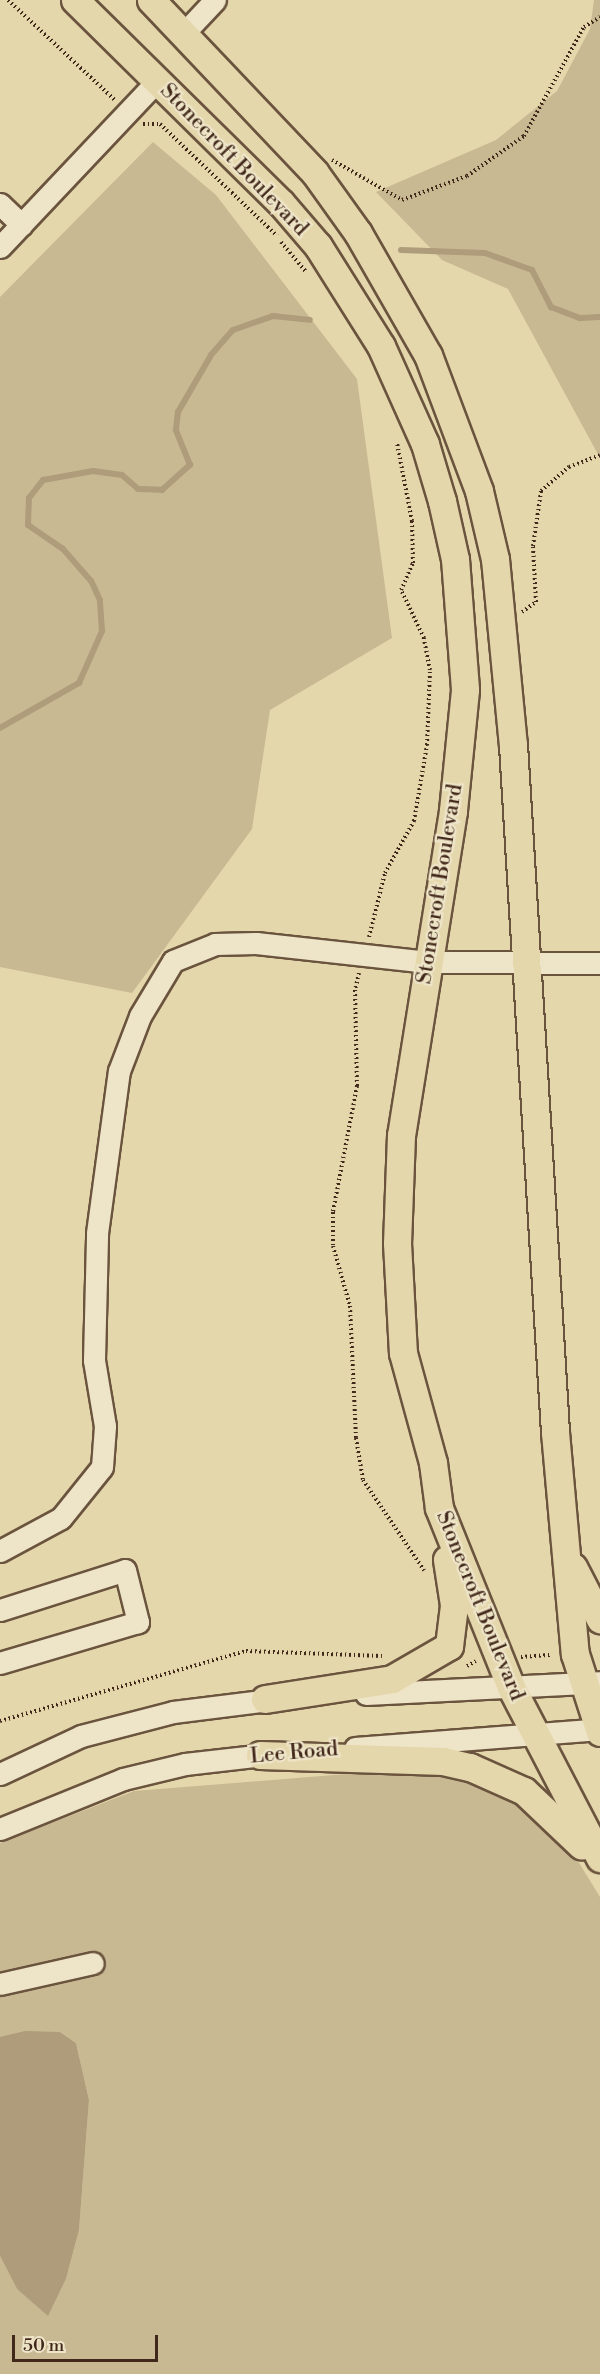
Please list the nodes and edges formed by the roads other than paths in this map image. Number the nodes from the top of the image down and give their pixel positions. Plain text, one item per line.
1 (75, 0) edge
2 (151, 0) edge
3 (215, 0) edge
4 (184, 33) junction
5 (157, 81) junction
6 (0, 204) edge
7 (22, 225) junction
8 (0, 247) edge
9 (428, 962) junction
10 (600, 963) edge
11 (524, 964) junction
12 (439, 1508) junction
13 (0, 1551) edge
14 (565, 1553) junction
15 (0, 1610) edge
16 (600, 1619) edge
17 (0, 1663) edge
18 (592, 1683) edge
19 (511, 1687) junction
20 (265, 1699) junction
21 (600, 1730) edge
22 (534, 1733) junction
23 (260, 1755) junction
24 (0, 1774) edge
25 (0, 1829) edge
26 (600, 1858) edge
27 (600, 1875) edge
28 (93, 1963) dead end
29 (0, 1984) edge

1 - 5 main road, Stonecroft Boulevard
2 - 4 main road
3 - 4 street
4 - 11 main road
5 - 7 street
5 - 9 main road, Stonecroft Boulevard
6 - 7 street
7 - 8 street
9 - 11 street
9 - 12 main road, Stonecroft Boulevard
9 - 13 street
10 - 11 street
11 - 14 main road
12 - 19 main road, Stonecroft Boulevard
12 - 20 main road
14 - 16 main road
14 - 18 main road
15 - 17 street
18 - 19 street
18 - 21 main road
19 - 20 street
19 - 22 main road, Stonecroft Boulevard
20 - 24 street
21 - 22 street, Lee Road
22 - 23 street, Lee Road
22 - 26 main road, Stonecroft Boulevard
23 - 25 street, Lee Road
23 - 27 main road
28 - 29 street

